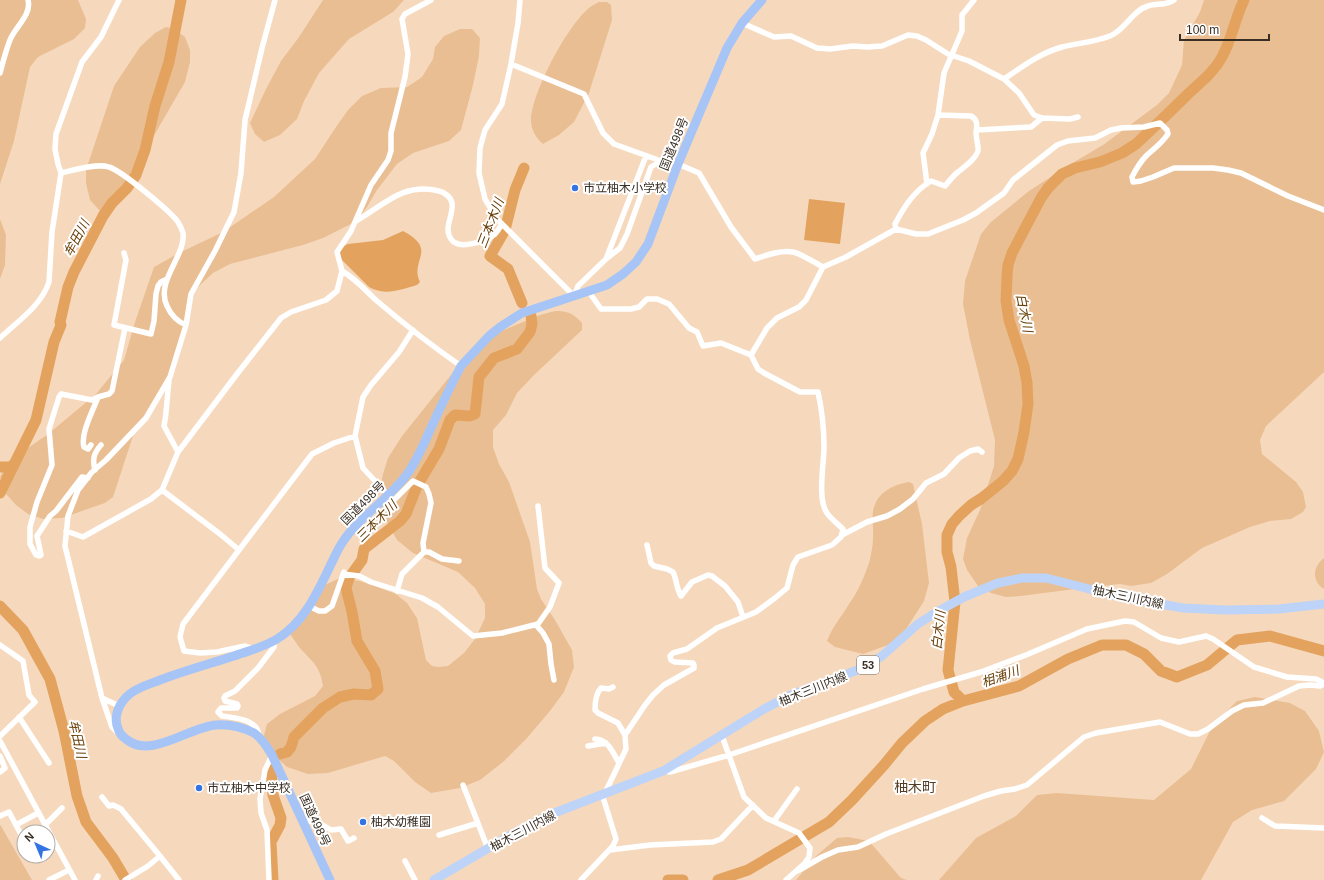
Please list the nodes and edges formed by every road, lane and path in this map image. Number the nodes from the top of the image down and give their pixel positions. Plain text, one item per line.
1 (28, 0) edge
2 (119, 0) edge
3 (275, 0) edge
4 (431, 0) edge
5 (520, 0) edge
6 (762, 0) edge
7 (974, 0) edge
8 (1174, 0) edge
9 (742, 23) junction
10 (953, 54) junction
11 (512, 64) junction
12 (0, 73) edge
13 (1004, 79) junction
14 (938, 115) junction
15 (1078, 117) dead end
16 (1042, 118) junction
17 (977, 130) junction
18 (646, 156) junction
19 (661, 161) junction
20 (678, 164) junction
21 (61, 173) junction
22 (927, 184) junction
23 (1324, 210) edge
24 (355, 221) junction
25 (502, 224) junction
26 (896, 229) junction
27 (124, 253) dead end
28 (606, 259) junction
29 (823, 267) junction
30 (342, 271) junction
31 (167, 279) junction
32 (589, 292) junction
33 (574, 296) junction
34 (186, 325) junction
35 (125, 328) junction
36 (413, 330) junction
37 (0, 338) edge
38 (751, 355) junction
39 (461, 366) junction
40 (170, 377) junction
41 (98, 397) junction
42 (355, 436) junction
43 (91, 445) dead end
44 (101, 445) dead end
45 (178, 452) junction
46 (982, 452) dead end
47 (95, 470) junction
48 (88, 478) junction
49 (162, 490) junction
50 (387, 496) junction
51 (538, 506) dead end
52 (66, 531) junction
53 (842, 535) junction
54 (647, 545) dead end
55 (239, 550) junction
56 (424, 552) junction
57 (459, 561) dead end
58 (397, 591) junction
59 (1324, 604) edge
60 (309, 606) junction
61 (743, 617) junction
62 (536, 625) junction
63 (274, 640) junction
64 (0, 646) edge
65 (255, 649) junction
66 (554, 680) dead end
67 (1324, 684) edge
68 (613, 688) dead end
69 (102, 698) junction
70 (119, 706) junction
71 (19, 718) junction
72 (625, 735) junction
73 (0, 736) edge
74 (122, 736) junction
75 (722, 736) junction
76 (259, 738) junction
77 (595, 739) dead end
78 (0, 741) edge
79 (606, 743) junction
80 (588, 746) dead end
81 (272, 755) junction
82 (729, 755) junction
83 (0, 756) edge
84 (49, 763) dead end
85 (619, 763) junction
86 (663, 771) junction
87 (0, 772) edge
88 (463, 785) dead end
89 (797, 789) dead end
90 (603, 794) junction
91 (102, 797) dead end
92 (753, 806) junction
93 (62, 808) dead end
94 (38, 813) junction
95 (0, 816) edge
96 (1262, 818) dead end
97 (774, 821) junction
98 (303, 822) junction
99 (478, 823) junction
100 (18, 824) edge
101 (44, 824) edge
102 (46, 824) edge
103 (16, 825) edge
104 (1324, 828) edge
105 (439, 835) dead end
106 (354, 838) dead end
107 (56, 846) edge
108 (488, 849) junction
109 (610, 850) junction
110 (160, 856) junction
111 (405, 861) dead end
112 (69, 870) junction
113 (797, 871) junction
114 (49, 880) edge
115 (75, 880) edge
116 (125, 880) edge
117 (179, 880) edge
118 (269, 880) edge
119 (330, 880) edge
120 (415, 880) edge
121 (434, 880) edge
122 (581, 880) edge
123 (786, 880) edge

1 - 12 street
2 - 21 street
3 - 34 street
4 - 24 street
5 - 11 street
6 - 9 highway, 国道498号
7 - 10 street
8 - 13 street
9 - 10 street
9 - 20 highway, 国道498号
10 - 13 street
10 - 14 street
11 - 18 street
11 - 25 street
13 - 16 street
14 - 17 street
14 - 22 street
15 - 16 street
16 - 17 street
17 - 22 street
18 - 19 street
18 - 28 street
19 - 20 street
19 - 28 street
20 - 29 street
20 - 32 highway, 国道498号
21 - 31 street
21 - 37 street
22 - 26 street
23 - 26 street
24 - 25 street
24 - 30 street
25 - 33 street
26 - 29 street
27 - 35 street
28 - 33 street
29 - 38 street
30 - 36 street
30 - 45 street
31 - 34 street
31 - 35 street
32 - 33 highway, 国道498号
32 - 38 street
33 - 39 highway, 国道498号
34 - 40 street
35 - 41 street
36 - 39 street
36 - 42 street
38 - 53 street
39 - 50 highway, 国道498号
40 - 45 street
40 - 47 street
41 - 43 street
41 - 48 street
42 - 50 street
42 - 55 street
44 - 47 street
45 - 49 street
46 - 53 street
47 - 48 street
48 - 52 street
49 - 52 street
49 - 55 street
50 - 56 street
50 - 60 highway, 国道498号
51 - 62 street
52 - 69 street
53 - 61 street
54 - 61 street
55 - 65 street
56 - 57 street
56 - 58 street
58 - 60 street
58 - 62 street
59 - 75 main road, 柚木三川内線 / 53
60 - 63 highway, 国道498号
61 - 72 street
62 - 66 street
63 - 65 highway, 国道498号
63 - 76 street
64 - 71 street
65 - 70 highway, 国道498号
67 - 82 street
67 - 113 street
68 - 72 street
69 - 70 street
69 - 74 street
70 - 74 highway
71 - 73 street
71 - 84 street
72 - 85 street
74 - 76 highway, 国道498号
75 - 82 street
75 - 86 main road, 柚木三川内線 / 53
76 - 81 highway, 国道498号
77 - 79 street
78 - 94 street
79 - 80 street
79 - 85 street
81 - 98 highway, 国道498号
81 - 118 street
82 - 86 street
82 - 92 street
83 - 87 street
85 - 90 street
86 - 90 main road, 柚木三川内線 / 53
88 - 99 street
89 - 97 street
90 - 108 main road, 柚木三川内線 / 53
90 - 109 street
91 - 110 street
92 - 97 street
92 - 109 street
93 - 102 street
94 - 100 street
94 - 101 street
95 - 103 street
96 - 104 street
97 - 113 street
98 - 106 street
98 - 119 highway, 国道498号
99 - 105 street
99 - 108 street
107 - 112 street
108 - 121 main road, 柚木三川内線 / 53
109 - 122 street
110 - 116 street
110 - 117 street
111 - 120 street
112 - 114 street
112 - 115 street
113 - 123 street

